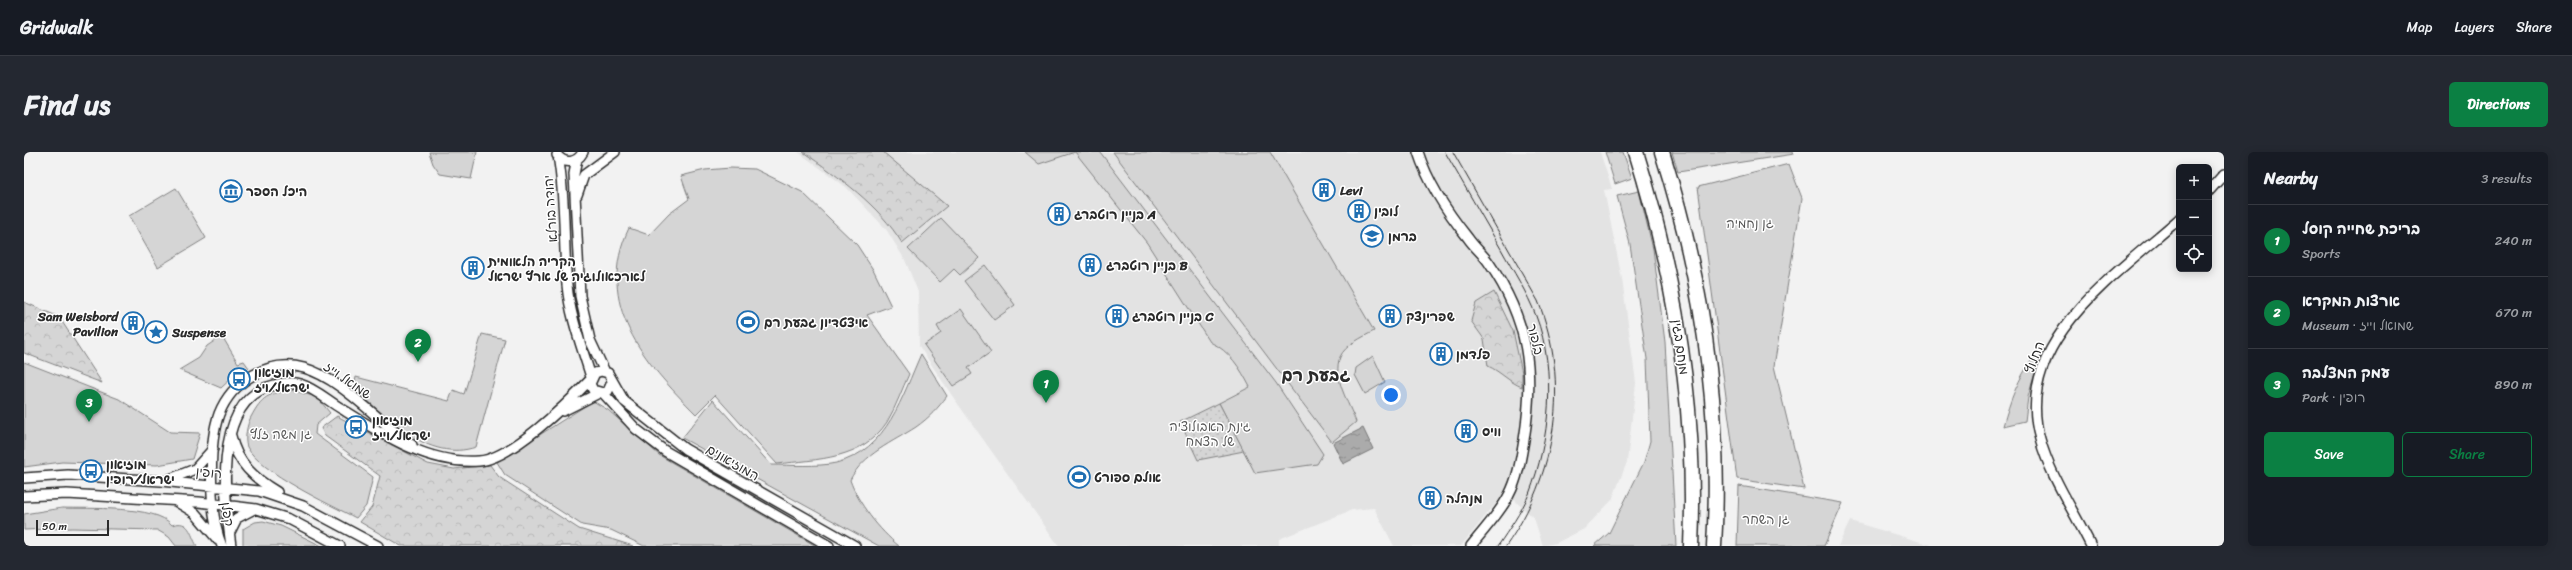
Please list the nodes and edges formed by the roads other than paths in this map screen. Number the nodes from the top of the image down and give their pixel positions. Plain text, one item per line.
1 (615, 152) edge
2 (1418, 152) edge
3 (1636, 152) edge
4 (1662, 152) edge
5 (557, 154) edge
6 (580, 156) edge
7 (2224, 174) edge
8 (2212, 188) edge
9 (575, 200) junction
10 (2176, 222) edge
11 (605, 372) junction
12 (591, 379) junction
13 (612, 382) junction
14 (601, 393) junction
15 (542, 424) junction
16 (230, 432) junction
17 (214, 449) junction
18 (422, 451) junction
19 (24, 478) edge
20 (161, 481) junction
21 (212, 485) junction
22 (226, 487) junction
23 (24, 496) edge
24 (286, 499) junction
25 (172, 500) junction
26 (212, 503) junction
27 (226, 505) junction
28 (256, 509) junction
29 (230, 535) junction
30 (221, 544) edge
31 (231, 546) edge
32 (340, 546) edge
33 (378, 546) edge
34 (829, 546) edge
35 (855, 546) edge
36 (1471, 546) edge
37 (1691, 546) edge
38 (1714, 546) edge
39 (2090, 546) edge

1 - 9 street
2 - 36 street, בלפור
3 - 37 highway, מנחם בגין
4 - 38 highway, מנחם בגין
5 - 6 street
5 - 12 street, יהודה בורלא
6 - 9 street, יהודה בורלא
7 - 8 street
9 - 11 street, יהודה בורלא
10 - 39 street, החלוץ
11 - 12 street
11 - 13 street
12 - 14 street
12 - 15 street, שמואל וייז
13 - 14 street
13 - 35 street, המוזיאונים
14 - 15 street, שמואל וייז
14 - 34 street, המוזיאונים
15 - 18 street, שמואל וייז
16 - 18 street, שמואל וייז
16 - 22 street, שמואל וייז
16 - 24 street
17 - 18 street, שמואל וייז
17 - 20 street
17 - 21 street, שמואל וייז
19 - 20 street, רופין
20 - 21 street, רופין
21 - 22 street, רופין
21 - 26 street, קפלן
22 - 24 street, רופין
22 - 27 street, שמואל וייז
23 - 25 street
24 - 33 street, רופין
25 - 26 street
25 - 30 street
26 - 27 street
26 - 30 street, קפלן
27 - 28 street
27 - 29 street, קפלן
28 - 29 street
28 - 32 street
29 - 31 street, קפלן

